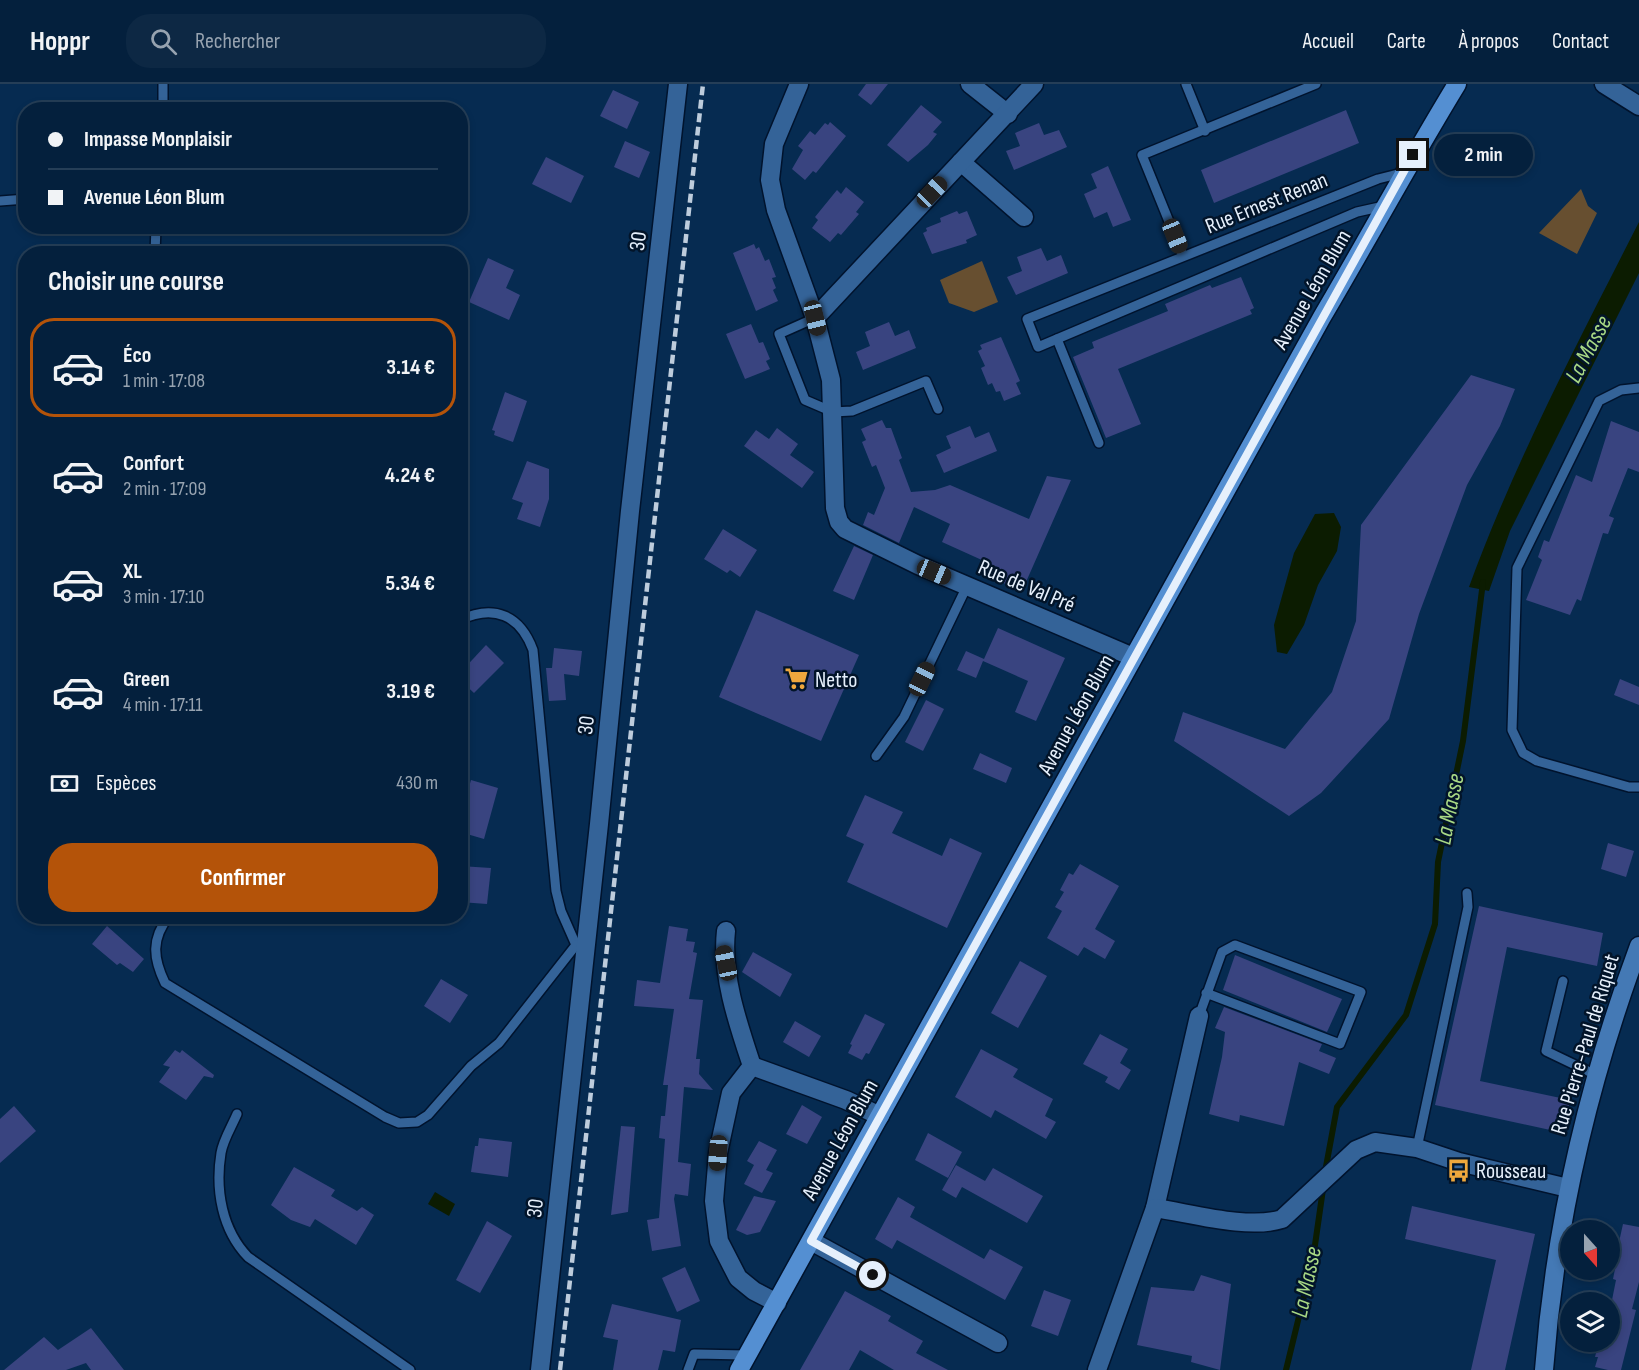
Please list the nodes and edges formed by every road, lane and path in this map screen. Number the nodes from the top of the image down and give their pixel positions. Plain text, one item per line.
1 (164, 84) edge
2 (678, 84) edge
3 (799, 84) edge
4 (970, 84) edge
5 (1034, 84) edge
6 (1186, 84) edge
7 (1316, 84) edge
8 (1457, 84) edge
9 (1604, 84) edge
10 (163, 102) edge
11 (1639, 106) edge
12 (1008, 114) junction
13 (1205, 131) junction
14 (961, 162) junction
15 (1402, 173) junction
16 (18, 200) edge
17 (0, 201) edge
18 (1388, 206) junction
19 (1024, 216) dead end
20 (1183, 256) junction
21 (815, 318) junction
22 (1057, 339) junction
23 (1639, 388) edge
24 (938, 409) dead end
25 (832, 412) junction
26 (1099, 443) dead end
27 (967, 586) junction
28 (468, 617) edge
29 (1133, 657) junction
30 (876, 756) dead end
31 (1639, 787) edge
32 (1467, 893) dead end
33 (163, 924) edge
34 (726, 930) dead end
35 (580, 946) junction
36 (1639, 946) edge
37 (1563, 981) dead end
38 (1206, 993) junction
39 (1199, 1016) joint
40 (752, 1066) junction
41 (1596, 1075) junction
42 (237, 1114) dead end
43 (880, 1116) junction
44 (1417, 1148) junction
45 (1568, 1188) junction
46 (1155, 1208) junction
47 (811, 1241) junction
48 (777, 1303) junction
49 (998, 1343) dead end
50 (743, 1363) edge
51 (410, 1370) edge
52 (540, 1370) edge
53 (687, 1370) edge
54 (1097, 1370) edge
55 (1544, 1370) edge

1 - 10 lane
2 - 35 street, 30
3 - 21 street
4 - 12 street
5 - 12 street
6 - 13 lane
7 - 13 lane
8 - 15 main road, Avenue Léon Blum
9 - 11 street
12 - 14 street
13 - 20 lane
14 - 19 street
14 - 21 street
15 - 18 main road, Avenue Léon Blum
15 - 20 lane, Rue Ernest Renan
16 - 17 lane
18 - 22 lane, Rue Ernest Renan
18 - 29 main road, Avenue Léon Blum
20 - 22 lane, Rue Ernest Renan
21 - 25 street
21 - 25 lane
22 - 26 lane
23 - 31 lane
24 - 25 lane
25 - 27 street, Rue de Val Pré
27 - 29 street, Rue de Val Pré
27 - 30 lane
28 - 35 lane
29 - 43 main road, Avenue Léon Blum
32 - 44 lane
33 - 35 lane
34 - 40 street
35 - 52 street, 30
36 - 41 street, Rue Pierre-Paul de Riquet
37 - 41 lane
38 - 38 lane
38 - 39 lane
39 - 46 street
40 - 43 street
40 - 48 street
41 - 45 street, Rue Pierre-Paul de Riquet
42 - 51 lane
43 - 47 main road, Avenue Léon Blum
44 - 45 street
44 - 46 street
45 - 55 street, Rue Pierre-Paul de Riquet
46 - 54 street
47 - 48 main road, Avenue Léon Blum
47 - 49 street
48 - 50 main road, Avenue Léon Blum
50 - 53 lane

